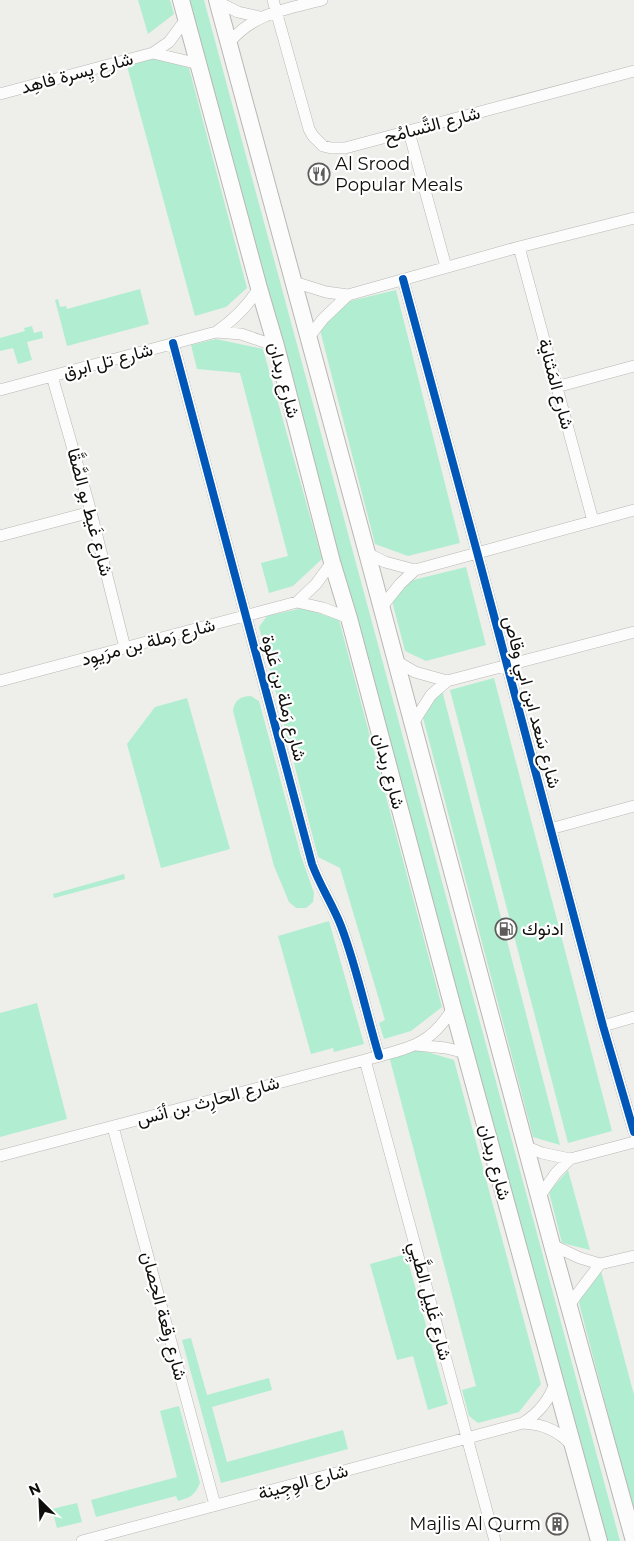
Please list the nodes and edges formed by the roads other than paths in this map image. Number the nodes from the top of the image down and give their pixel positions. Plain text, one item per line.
1 (181, 0) edge
2 (273, 0) edge
3 (322, 0) edge
4 (217, 1) edge
5 (276, 12) junction
6 (260, 17) junction
7 (186, 19) junction
8 (229, 43) junction
9 (153, 53) junction
10 (200, 64) junction
11 (634, 71) edge
12 (0, 94) edge
13 (409, 132) junction
14 (634, 218) edge
15 (519, 247) junction
16 (446, 267) junction
17 (402, 279) junction
18 (294, 282) junction
19 (259, 288) junction
20 (348, 296) junction
21 (216, 332) junction
22 (309, 337) junction
23 (174, 343) junction
24 (276, 346) junction
25 (634, 366) edge
26 (52, 376) junction
27 (556, 387) junction
28 (0, 390) edge
29 (634, 510) edge
30 (91, 512) junction
31 (593, 521) junction
32 (0, 536) edge
33 (367, 552) junction
34 (477, 552) junction
35 (332, 562) junction
36 (415, 570) junction
37 (297, 602) junction
38 (381, 608) junction
39 (246, 616) junction
40 (348, 618) junction
41 (634, 632) edge
42 (125, 648) junction
43 (396, 661) junction
44 (506, 666) junction
45 (0, 681) edge
46 (447, 681) junction
47 (413, 723) junction
48 (634, 806) edge
49 (550, 829) junction
50 (453, 1008) junction
51 (634, 1017) edge
52 (603, 1026) junction
53 (416, 1045) junction
54 (466, 1054) junction
55 (378, 1056) junction
56 (365, 1060) junction
57 (112, 1127) junction
58 (634, 1132) edge
59 (634, 1142) edge
60 (525, 1146) junction
61 (0, 1156) edge
62 (570, 1159) junction
63 (540, 1197) junction
64 (552, 1245) junction
65 (634, 1256) edge
66 (600, 1264) junction
67 (569, 1305) junction
68 (555, 1383) junction
69 (523, 1423) junction
70 (468, 1438) junction
71 (573, 1448) junction
72 (215, 1504) junction
73 (82, 1541) edge
74 (495, 1541) edge
75 (599, 1541) edge
76 (634, 1541) edge

1 - 7 main road, شارع ربدان
2 - 5 street, شارع التَّسامُح
3 - 5 street
4 - 6 street
4 - 8 main road, شارع ربدان
5 - 6 street
5 - 13 street, شارع التَّسامُح
6 - 8 street
7 - 9 street, شارع يِسرة فاهِد
7 - 10 main road, شارع ربدان
8 - 18 main road, شارع ربدان
9 - 10 street, شارع يِسرة فاهِد
9 - 12 street, شارع يِسرة فاهِد
10 - 19 main road, شارع ربدان
11 - 13 street, شارع التَّسامُح
13 - 16 street
14 - 15 street
15 - 16 street
15 - 27 street, شارع المَثناية
16 - 17 street
17 - 20 street
17 - 34 street, شارع سَعد ابن ابي وقاص
18 - 20 street
18 - 22 main road, شارع ربدان
19 - 21 street, شارع تل ابرق
19 - 24 main road, شارع ربدان
20 - 22 street
21 - 23 street, شارع تل ابرق
21 - 24 street, شارع تل ابرق
22 - 33 main road, شارع ربدان
23 - 26 street, شارع تل ابرق
23 - 39 street, شارع رَملة بن عَلوة
24 - 35 main road, شارع ربدان
25 - 27 street
26 - 28 street, شارع تل ابرق
26 - 30 street, شارع غَيط بو الصَّقَّا
27 - 31 street, شارع المَثناية
29 - 31 street
30 - 32 street
30 - 42 street, شارع غَيط بو الصَّقَّا
31 - 34 street
33 - 36 street
33 - 38 main road, شارع ربدان
34 - 36 street
34 - 44 street, شارع سَعد ابن ابي وقاص
35 - 37 street, شارع رَملة بن مرَيوِد
35 - 40 main road, شارع ربدان
36 - 38 street
37 - 39 street, شارع رَملة بن مرَيوِد
37 - 40 street, شارع رَملة بن مرَيوِد
38 - 43 main road, شارع ربدان
39 - 42 street, شارع رَملة بن مرَيوِد
39 - 55 street, شارع رَملة بن عَلوة
40 - 50 main road, شارع ربدان
41 - 44 street
42 - 45 street, شارع رَملة بن مرَيوِد
43 - 46 street
43 - 47 main road, شارع ربدان
44 - 46 street
44 - 49 street, شارع سَعد ابن ابي وقاص
46 - 47 street
47 - 60 main road, شارع ربدان
48 - 49 street
49 - 52 street, شارع سَعد ابن ابي وقاص
50 - 53 street, شارع الحارِث بن أنَس
50 - 54 main road, شارع ربدان
51 - 52 street
52 - 58 street, شارع سَعد ابن ابي وقاص
53 - 54 street, شارع الحارِث بن أنَس
53 - 55 street, شارع الحارِث بن أنَس
54 - 68 main road, شارع ربدان
55 - 56 street, شارع الحارِث بن أنَس
56 - 57 street, شارع الحارِث بن أنَس
56 - 70 street, شارع غَلِيل الطَّيِي
57 - 61 street, شارع الحارِث بن أنَس
57 - 72 street, شارع رِقعة الحِصان
59 - 62 street
60 - 62 street
60 - 63 main road, شارع ربدان
62 - 63 street
63 - 64 main road, شارع ربدان
64 - 66 street
64 - 67 main road, شارع ربدان
65 - 66 street
66 - 67 street
67 - 76 main road, شارع ربدان
68 - 69 street, شارع الوِجِينة
68 - 71 main road, شارع ربدان
69 - 70 street, شارع الوِجِينة
69 - 71 street, شارع الوِجِينة
70 - 72 street, شارع الوِجِينة
70 - 74 street, شارع غَلِيل الطَّيِي
71 - 75 main road, شارع ربدان
72 - 73 street, شارع الوِجِينة

